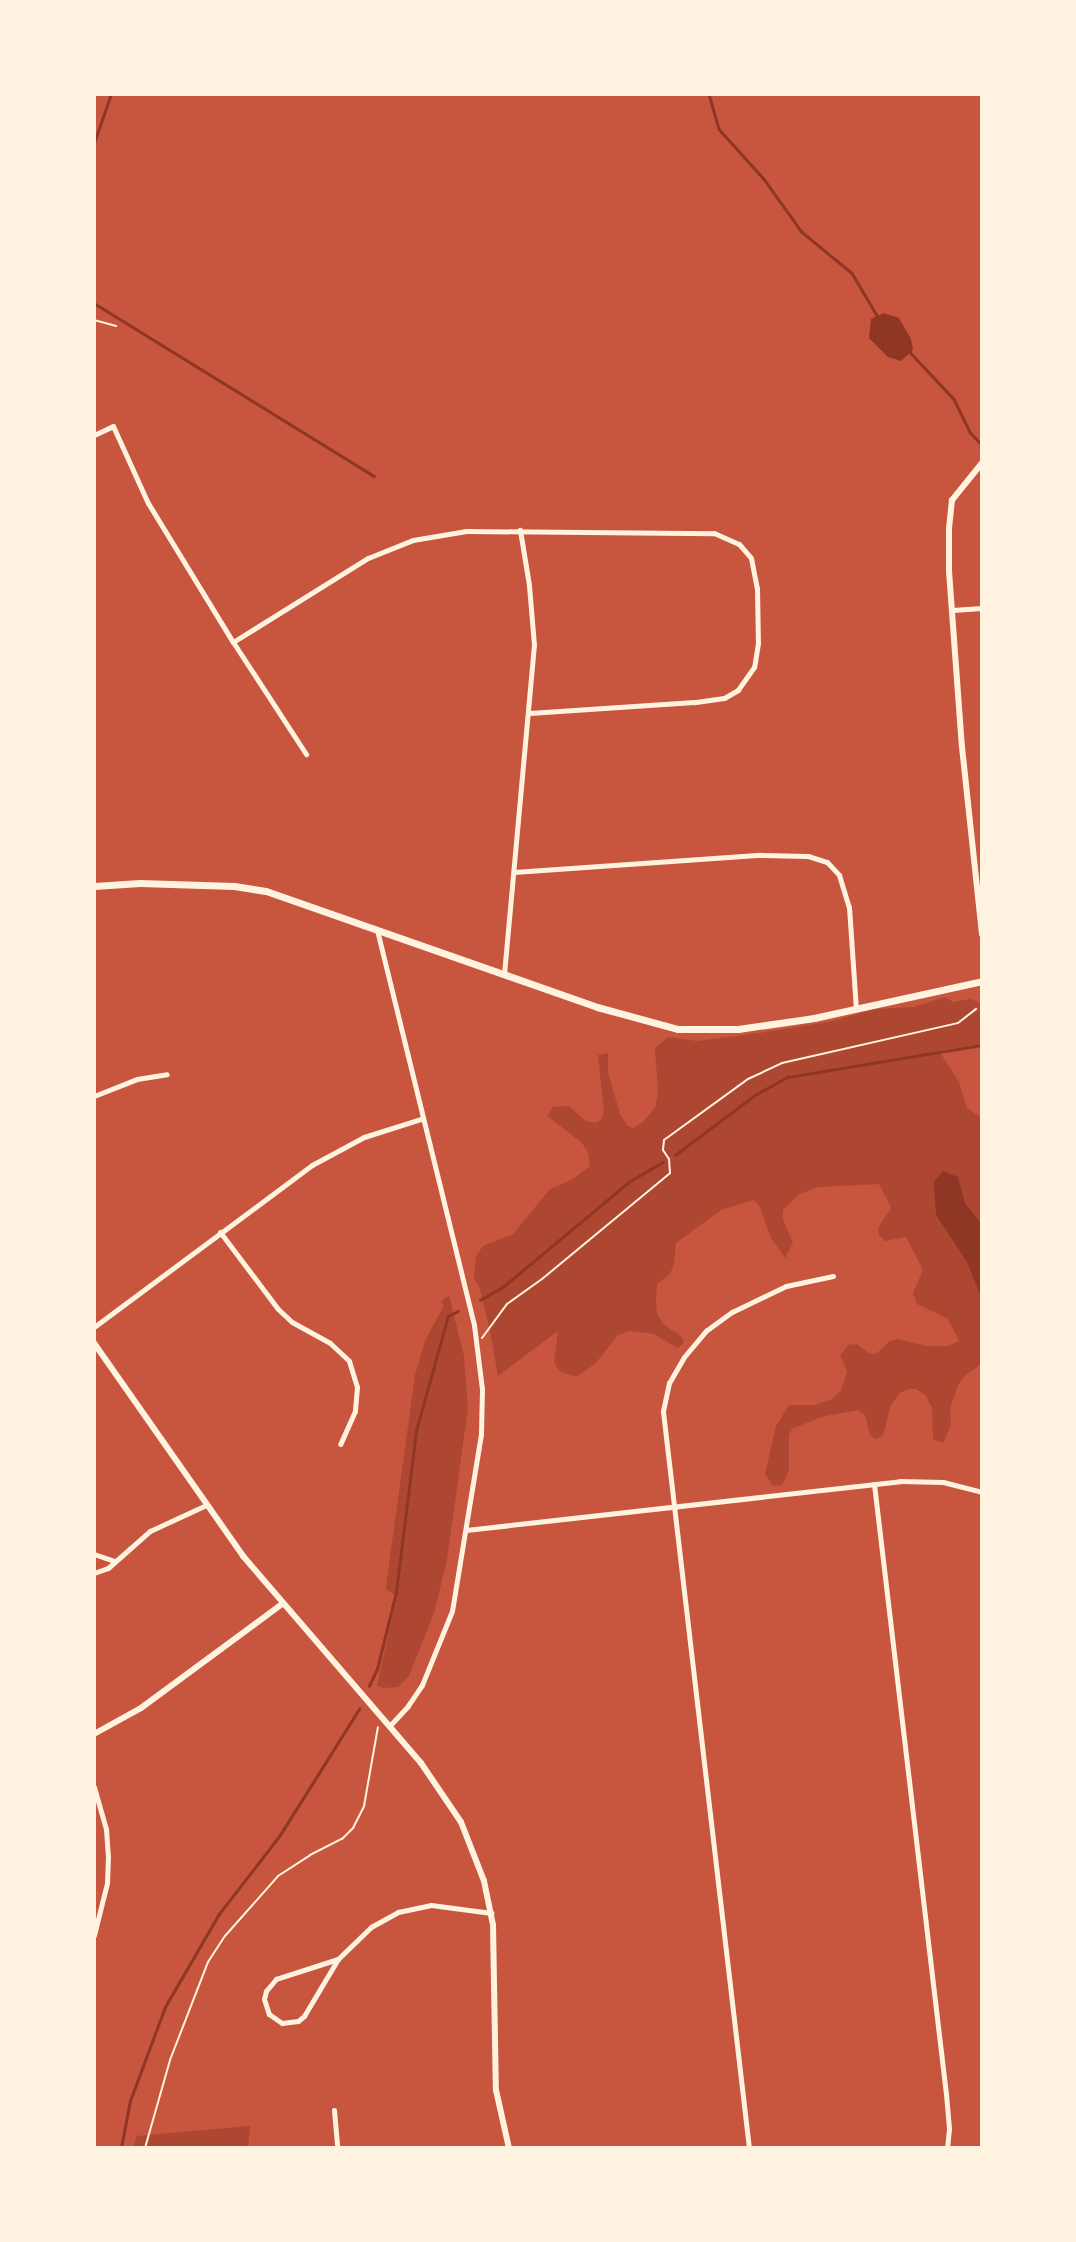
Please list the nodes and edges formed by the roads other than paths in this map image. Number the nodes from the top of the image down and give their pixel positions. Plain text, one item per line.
1 (94, 435) edge
2 (982, 463) edge
3 (520, 530) junction
4 (982, 608) edge
5 (952, 610) junction
6 (233, 642) junction
7 (529, 713) junction
8 (306, 754) dead end
9 (514, 872) junction
10 (94, 886) edge
11 (377, 930) junction
12 (982, 934) edge
13 (504, 974) junction
14 (982, 982) edge
15 (856, 1009) junction
16 (167, 1074) dead end
17 (94, 1096) edge
18 (421, 1119) junction
19 (220, 1232) junction
20 (833, 1276) dead end
21 (94, 1327) edge
22 (94, 1343) edge
23 (340, 1444) dead end
24 (874, 1484) junction
25 (982, 1492) edge
26 (206, 1505) junction
27 (673, 1506) junction
28 (466, 1530) junction
29 (94, 1554) edge
30 (114, 1561) junction
31 (94, 1573) edge
32 (282, 1604) junction
33 (390, 1725) junction
34 (94, 1734) edge
35 (94, 1787) edge
36 (491, 1913) junction
37 (94, 1936) edge
38 (338, 1959) junction
39 (334, 2110) dead end
40 (337, 2147) edge
41 (509, 2147) edge
42 (749, 2147) edge
43 (947, 2147) edge

1 - 6 street
2 - 5 street
3 - 6 street
3 - 7 street
3 - 7 street
4 - 5 street
5 - 12 street
6 - 8 street
7 - 9 street
9 - 13 street
9 - 15 street
10 - 11 main road
11 - 13 main road
11 - 18 street
13 - 15 main road
14 - 15 main road
16 - 17 street
18 - 19 street
18 - 28 street
19 - 21 street
19 - 23 street
20 - 27 street
22 - 26 street
24 - 25 street
24 - 27 street
24 - 43 street
26 - 30 street
26 - 32 street
27 - 28 street
27 - 42 street
28 - 33 street
29 - 30 street
30 - 31 street
32 - 33 street
32 - 34 street
33 - 36 street
35 - 37 street
36 - 38 street
36 - 41 street
38 - 38 street
39 - 40 street

